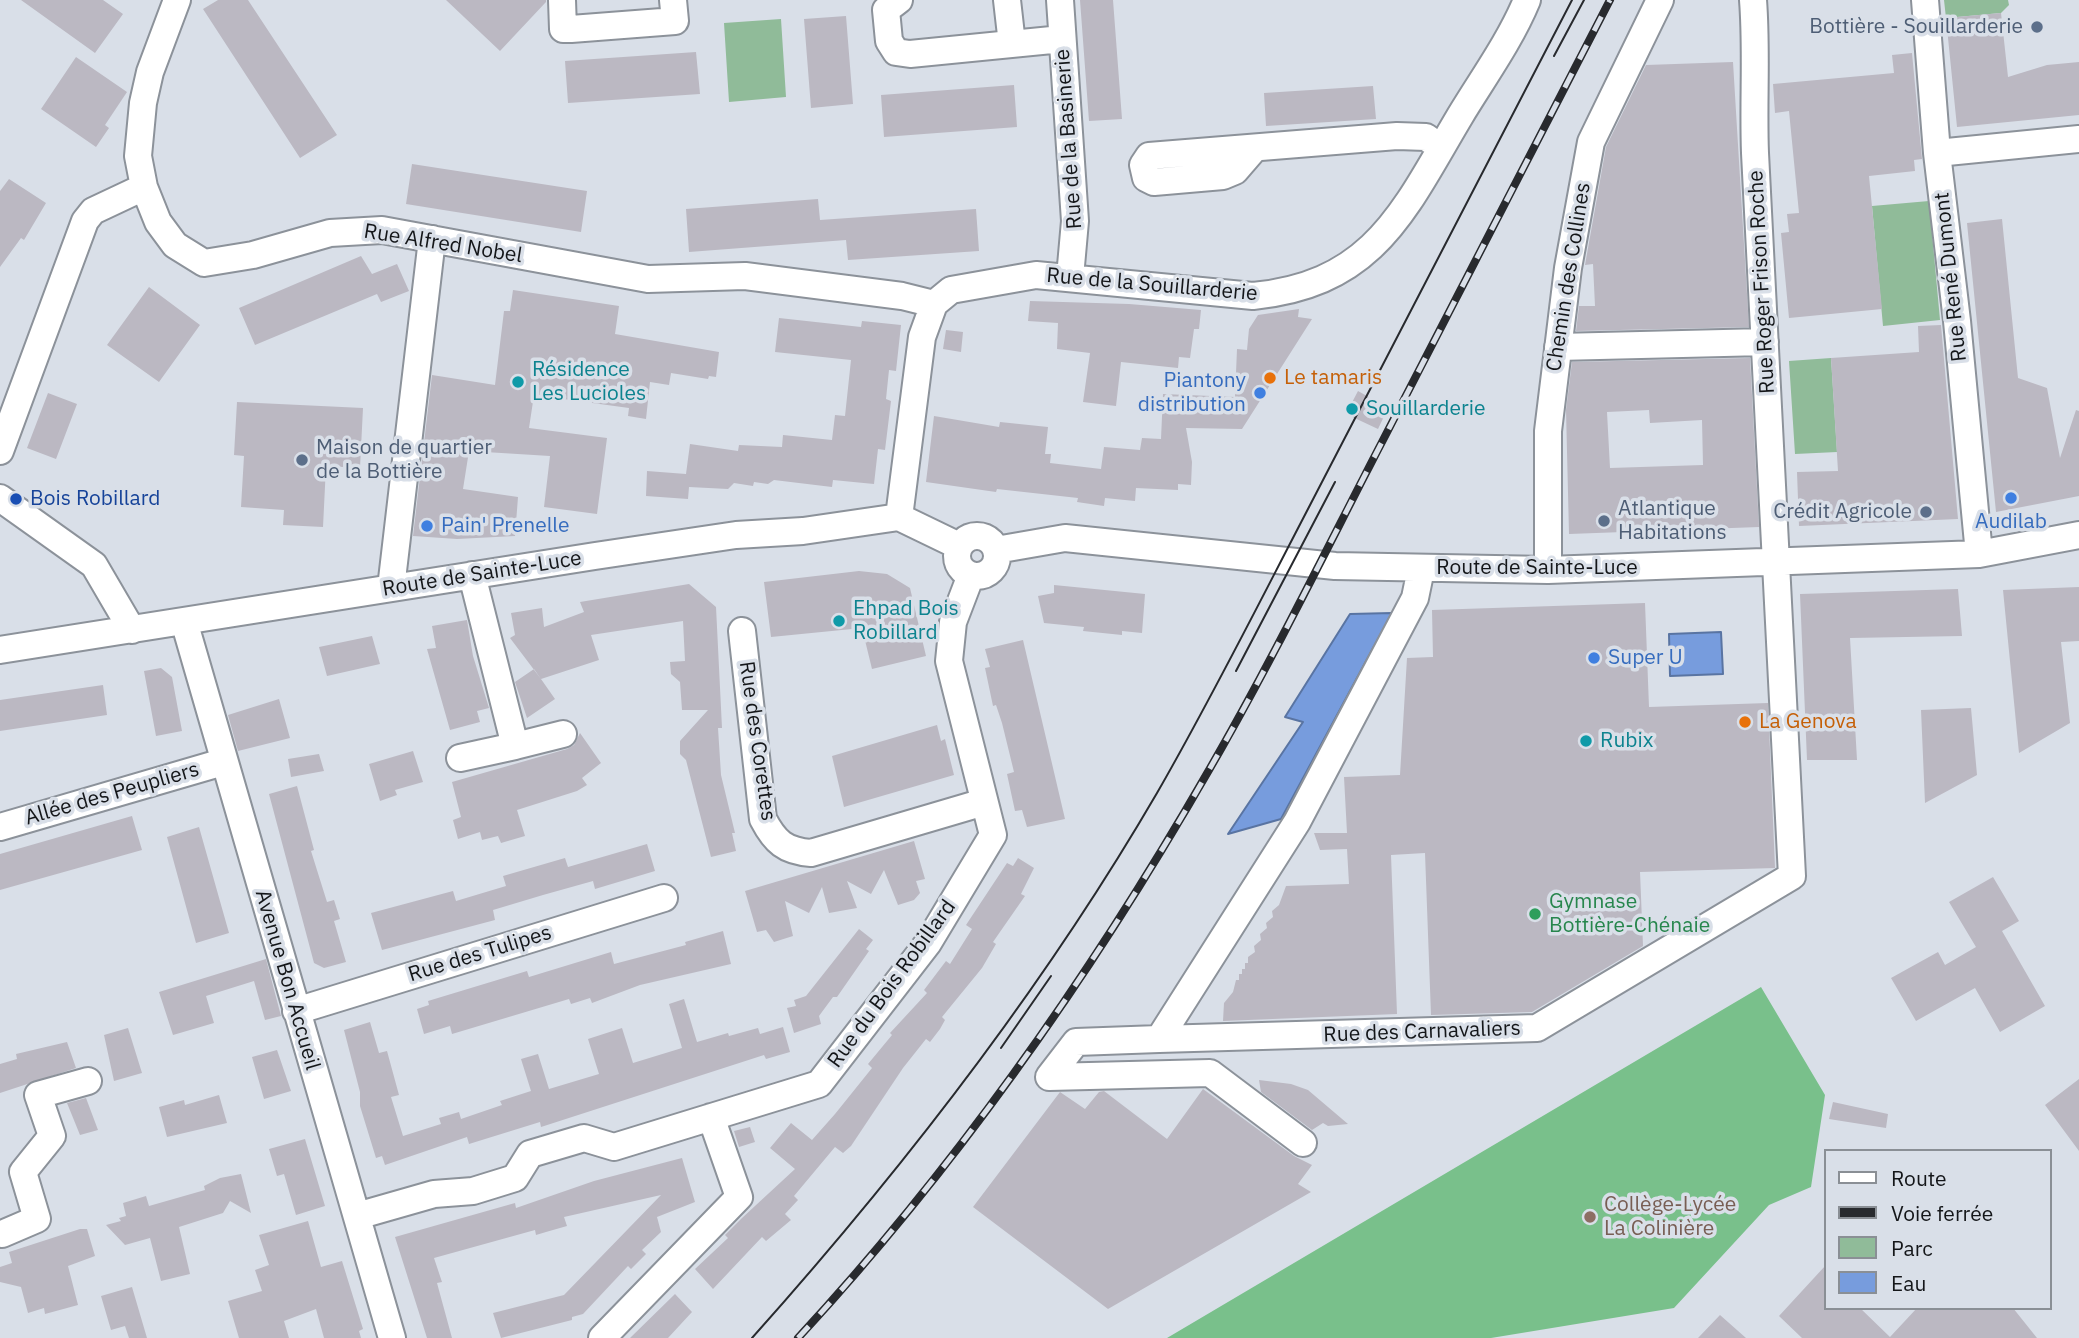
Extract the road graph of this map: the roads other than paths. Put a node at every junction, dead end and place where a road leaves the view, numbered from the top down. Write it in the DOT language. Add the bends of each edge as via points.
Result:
graph roads {
  1 [pos="177,0"];
  2 [pos="562,0"];
  3 [pos="673,0"];
  4 [pos="899,0"];
  5 [pos="1007,0"];
  6 [pos="1059,0"];
  7 [pos="1527,0"];
  8 [pos="1660,0"];
  9 [pos="1753,0"];
  10 [pos="1925,0"];
  11 [pos="1062,39"];
  12 [pos="1012,44"];
  13 [pos="2079,139"];
  14 [pos="1441,148"];
  15 [pos="1254,149"];
  16 [pos="1937,153"];
  17 [pos="144,187"];
  18 [pos="432,239"];
  19 [pos="1070,277"];
  20 [pos="934,304"];
  21 [pos="1765,342"];
  22 [pos="1558,347"];
  23 [pos="0,451"];
  24 [pos="0,498"];
  25 [pos="899,517"];
  26 [pos="2079,535"];
  27 [pos="958,546"];
  28 [pos="996,550"];
  29 [pos="1979,554"];
  30 [pos="1777,564"];
  31 [pos="1421,569"];
  32 [pos="1548,570"];
  33 [pos="472,575"];
  34 [pos="971,575"];
  35 [pos="391,588"];
  36 [pos="184,621"];
  37 [pos="132,630"];
  38 [pos="742,631"];
  39 [pos="0,650"];
  40 [pos="563,734"];
  41 [pos="515,746"];
  42 [pos="460,758"];
  43 [pos="223,762"];
  44 [pos="984,802"];
  45 [pos="0,827"];
  46 [pos="664,898"];
  47 [pos="296,1011"];
  48 [pos="1159,1040"];
  49 [pos="88,1081"];
  50 [pos="711,1117"];
  51 [pos="1303,1143"];
  52 [pos="357,1216"];
  53 [pos="2,1234"];
  54 [pos="393,1338"];
  55 [pos="602,1338"];
  1 -- 17 [label="street, Rue Alfred Nobel" via="143,103 138,156"];
  2 -- 3 [label="street" via="563,29 675,20"];
  4 -- 12 [label="street" via="886,10 889,41 896,52"];
  5 -- 12 [label="street"];
  6 -- 11 [label="street, Rue de la Basinerie"];
  7 -- 14 [label="street, Rue de la Souillarderie"];
  8 -- 22 [label="street, Chemin des Collines" via="1591,142"];
  9 -- 21 [label="street, Rue Roger Frison Roche"];
  10 -- 16 [label="street, Rue René Dumont"];
  11 -- 12 [label="street"];
  11 -- 19 [label="street, Rue de la Basinerie" via="1075,221"];
  13 -- 16 [label="street"];
  14 -- 15 [label="street" via="1426,137 1397,136"];
  14 -- 19 [label="street, Rue de la Souillarderie" via="1393,226 1361,257 1321,281 1285,293 1253,296"];
  16 -- 29 [label="street, Rue René Dumont"];
  17 -- 18 [label="street, Rue Alfred Nobel" via="167,236 204,263 354,230"];
  17 -- 23 [label="street" via="93,211 85,221"];
  18 -- 20 [label="street, Rue Alfred Nobel" via="648,279 744,276"];
  18 -- 35 [label="street"];
  19 -- 20 [label="street, Rue de la Souillarderie" via="1036,275 974,284 951,290"];
  20 -- 25 [label="street" via="922,337"];
  21 -- 22 [label="street"];
  21 -- 30 [label="street, Rue Roger Frison Roche"];
  22 -- 32 [label="street, Chemin des Collines" via="1548,431"];
  24 -- 37 [label="street" via="94,565"];
  25 -- 27 [label="street"];
  25 -- 33 [label="street, Route de Sainte-Luce" via="723,537"];
  26 -- 29 [label="street, Route de Sainte-Luce"];
  27 -- 28 [label="street" via="975,536 988,539"];
  27 -- 34 [label="street" via="958,564"];
  28 -- 31 [label="street, Route de Sainte-Luce" via="1065,538 1272,561"];
  28 -- 34 [label="street" via="993,568 983,575"];
  29 -- 30 [label="street, Route de Sainte-Luce"];
  30 -- 32 [label="street, Route de Sainte-Luce"];
  30 -- 48 [label="street, Rue des Carnavaliers" via="1792,876 1537,1028"];
  31 -- 32 [label="street, Route de Sainte-Luce"];
  31 -- 48 [label="street" via="1415,598 1297,822"];
  33 -- 35 [label="street, Route de Sainte-Luce"];
  33 -- 41 [label="street"];
  34 -- 44 [label="street, Rue du Bois Robillard" via="953,622 949,661"];
  35 -- 36 [label="street, Route de Sainte-Luce"];
  36 -- 37 [label="street, Route de Sainte-Luce"];
  36 -- 43 [label="street, Avenue Bon Accueil"];
  37 -- 39 [label="street, Route de Sainte-Luce"];
  38 -- 44 [label="street, Rue des Corettes" via="763,819 773,838 790,851 811,853"];
  40 -- 41 [label="street"];
  41 -- 42 [label="street"];
  43 -- 45 [label="street, Allée des Peupliers"];
  43 -- 47 [label="street, Avenue Bon Accueil"];
  44 -- 50 [label="street, Rue du Bois Robillard" via="993,835 928,943 819,1084"];
  46 -- 47 [label="street, Rue des Tulipes"];
  47 -- 52 [label="street, Avenue Bon Accueil"];
  48 -- 51 [label="street, Rue des Carnavaliers" via="1076,1042 1049,1077 1210,1073"];
  49 -- 53 [label="street" via="38,1095 52,1136 23,1172 37,1219"];
  50 -- 52 [label="street, Rue du Bois Robillard" via="614,1147 584,1138 530,1154 515,1178"];
  50 -- 55 [label="street" via="738,1197"];
  52 -- 54 [label="street, Avenue Bon Accueil"];
}
